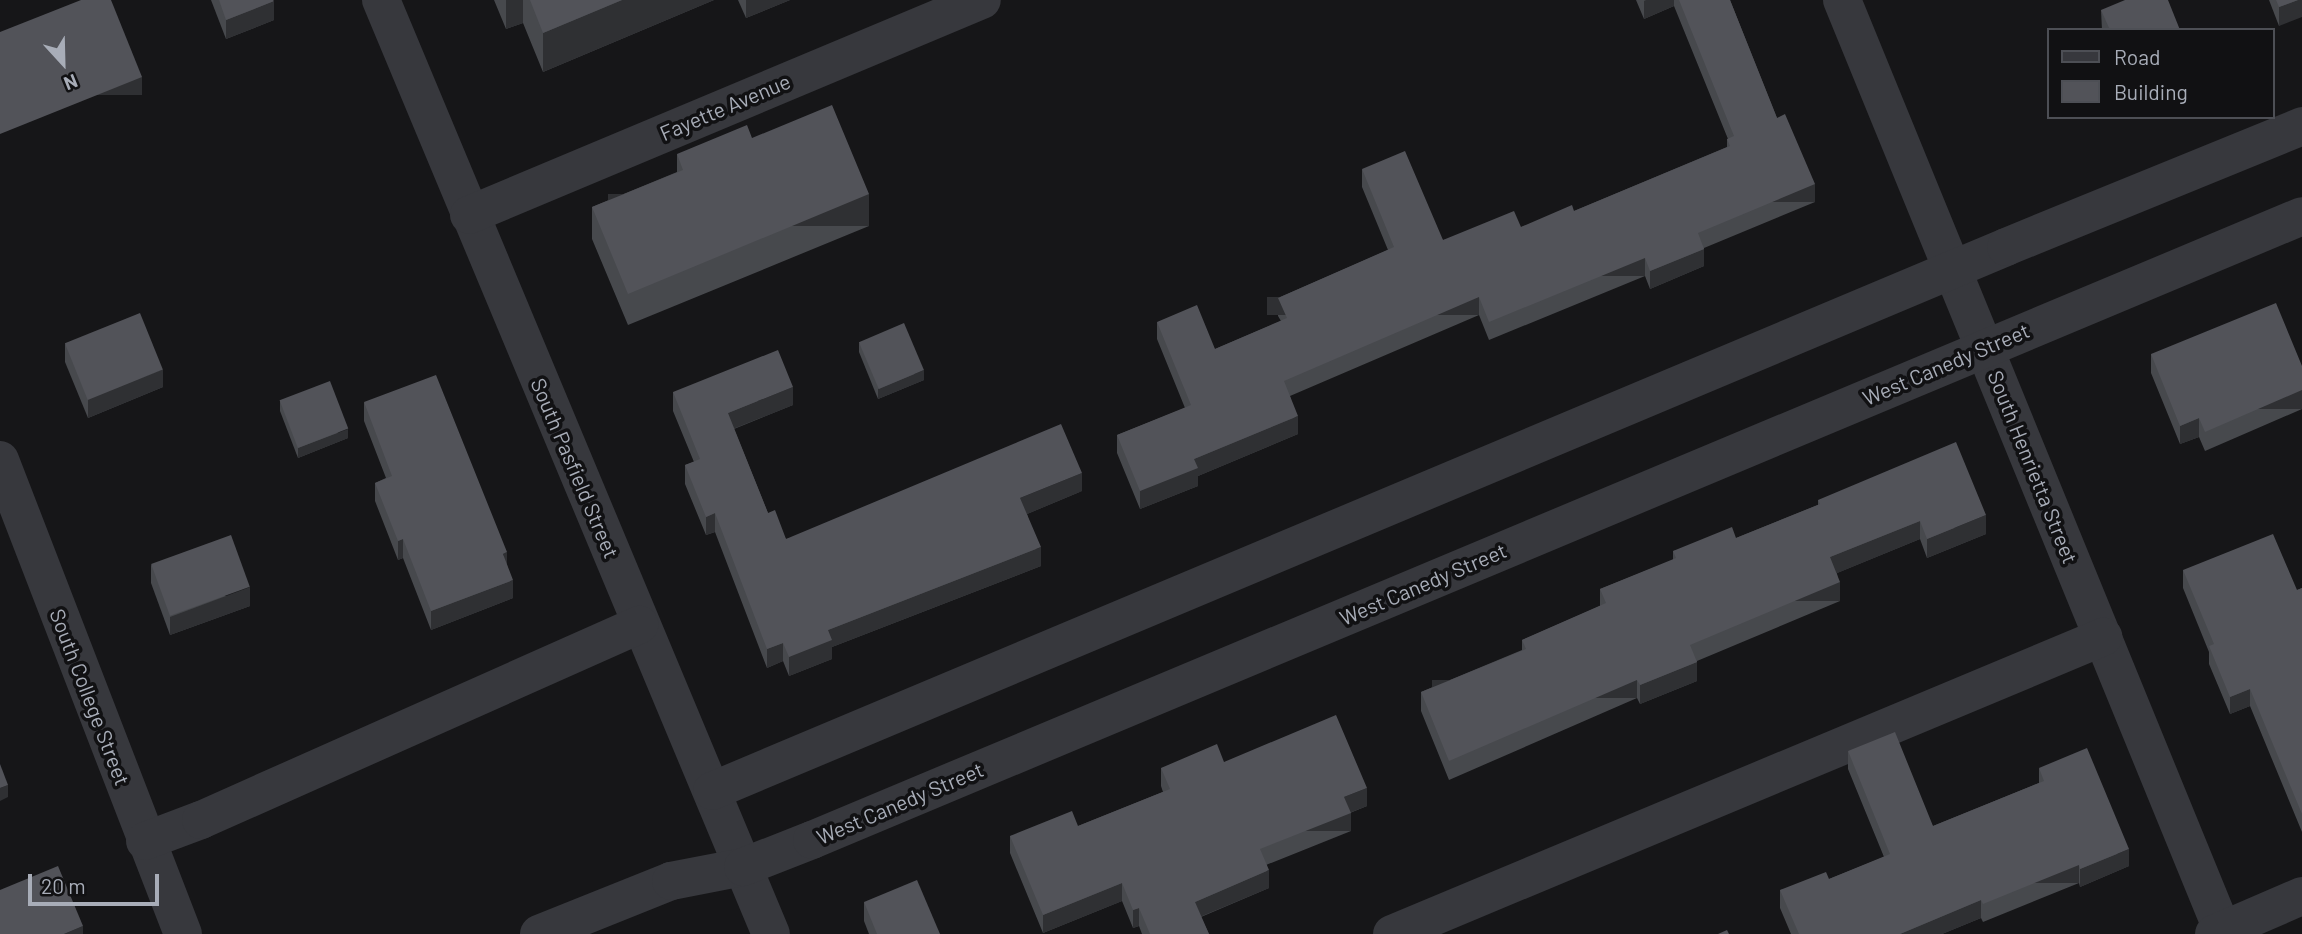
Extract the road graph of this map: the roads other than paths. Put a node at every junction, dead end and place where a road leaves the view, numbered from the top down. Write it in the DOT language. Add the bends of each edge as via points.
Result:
graph roads {
  1 [pos="381,0"];
  2 [pos="982,0"];
  3 [pos="1842,0"];
  4 [pos="2302,126"];
  5 [pos="469,215"];
  6 [pos="2302,216"];
  7 [pos="1953,269"];
  8 [pos="1985,348"];
  9 [pos="0,460"];
  10 [pos="640,625"];
  11 [pos="2103,637"];
  12 [pos="712,791"];
  13 [pos="145,841"];
  14 [pos="743,867"];
  15 [pos="2302,896"];
  16 [pos="2220,933"];
  17 [pos="183,934"];
  18 [pos="539,934"];
  19 [pos="771,934"];
  20 [pos="1392,934"];
  1 -- 5 [label="street, South Pasfield Street"];
  2 -- 5 [label="street, Fayette Avenue"];
  3 -- 7 [label="street, South Henrietta Street"];
  4 -- 7 [label="street"];
  5 -- 10 [label="street, South Pasfield Street"];
  6 -- 8 [label="street, West Canedy Street"];
  7 -- 8 [label="street, South Henrietta Street"];
  7 -- 12 [label="street"];
  8 -- 11 [label="street, South Henrietta Street"];
  8 -- 14 [label="street, West Canedy Street"];
  9 -- 13 [label="street, South College Street"];
  10 -- 12 [label="street, South Pasfield Street"];
  10 -- 13 [label="street"];
  11 -- 16 [label="street, South Henrietta Street"];
  11 -- 20 [label="street"];
  12 -- 14 [label="street, South Pasfield Street"];
  13 -- 17 [label="street, South College Street"];
  14 -- 18 [label="street, West Canedy Street" via="671,881"];
  14 -- 19 [label="street, South Pasfield Street"];
  15 -- 16 [label="street"];
}
